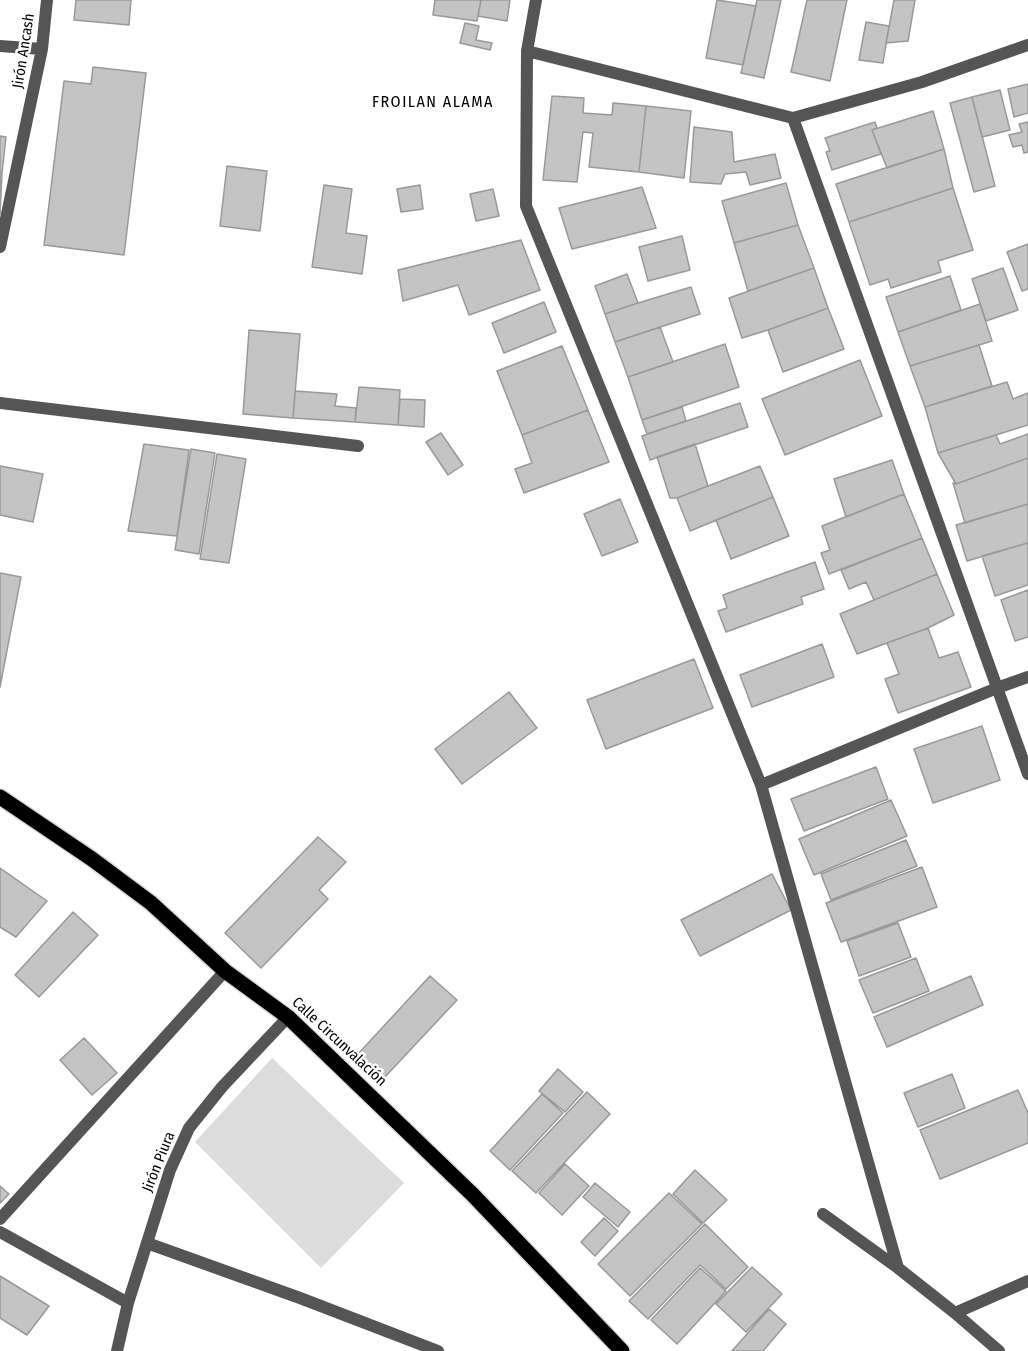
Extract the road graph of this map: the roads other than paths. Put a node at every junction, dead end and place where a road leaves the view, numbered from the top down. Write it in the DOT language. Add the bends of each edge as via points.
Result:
graph roads {
  1 [pos="47,0"];
  2 [pos="536,0"];
  3 [pos="1028,45"];
  4 [pos="0,46"];
  5 [pos="42,49"];
  6 [pos="526,51"];
  7 [pos="793,117"];
  8 [pos="0,248"];
  9 [pos="0,403"];
  10 [pos="358,446"];
  11 [pos="1028,677"];
  12 [pos="997,688"];
  13 [pos="1028,774"];
  14 [pos="761,785"];
  15 [pos="0,797"];
  16 [pos="225,971"];
  17 [pos="288,1017"];
  18 [pos="823,1214"];
  19 [pos="0,1219"];
  20 [pos="0,1232"];
  21 [pos="147,1244"];
  22 [pos="898,1268"];
  23 [pos="1028,1281"];
  24 [pos="128,1303"];
  25 [pos="955,1313"];
  26 [pos="117,1351"];
  27 [pos="438,1351"];
  28 [pos="622,1351"];
  29 [pos="999,1351"];
  1 -- 5 [label="street, Jirón Ancash"];
  2 -- 6 [label="street"];
  3 -- 7 [label="street" via="922,82"];
  4 -- 5 [label="street"];
  5 -- 8 [label="street, Jirón Ancash"];
  6 -- 7 [label="street"];
  6 -- 14 [label="street" via="526,206"];
  7 -- 12 [label="street"];
  9 -- 10 [label="street"];
  11 -- 12 [label="street"];
  12 -- 13 [label="street"];
  12 -- 14 [label="street"];
  14 -- 22 [label="street"];
  15 -- 16 [label="main road, Calle Circunvalación" via="151,903"];
  16 -- 17 [label="main road, Calle Circunvalación"];
  16 -- 19 [label="street"];
  17 -- 21 [label="street, Jirón Piura" via="189,1128 170,1170"];
  17 -- 28 [label="main road, Calle Circunvalación" via="473,1194"];
  18 -- 22 [label="street"];
  20 -- 24 [label="street"];
  21 -- 24 [label="street, Jirón Piura"];
  21 -- 27 [label="street"];
  22 -- 25 [label="street"];
  23 -- 25 [label="street"];
  24 -- 26 [label="street, Jirón Piura"];
  25 -- 29 [label="street"];
}
